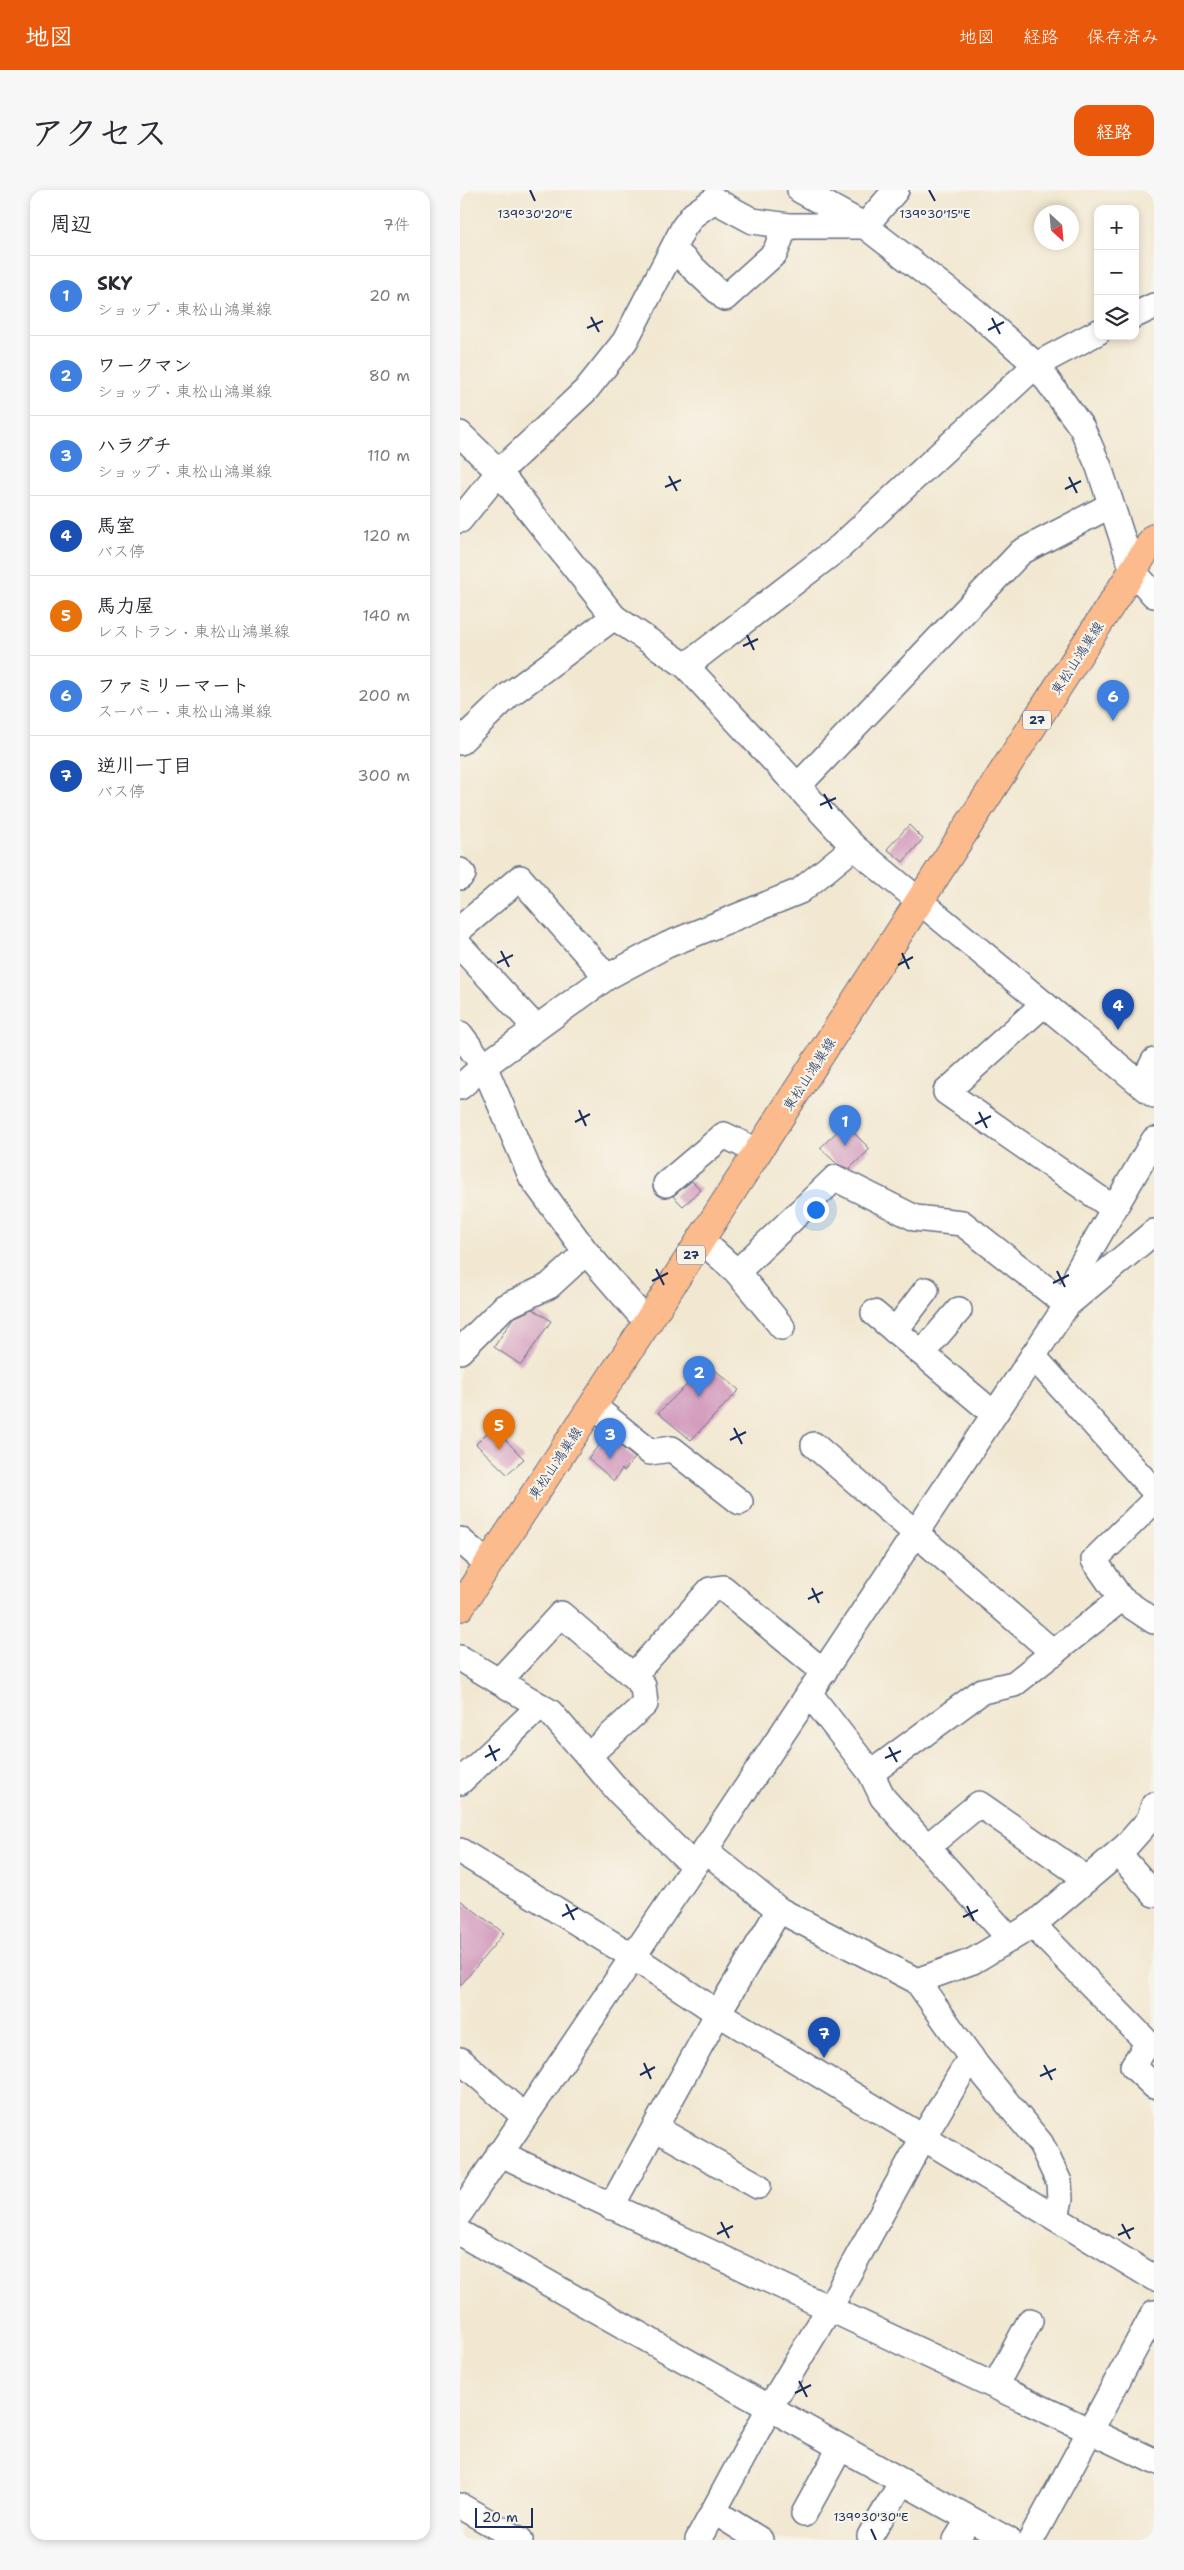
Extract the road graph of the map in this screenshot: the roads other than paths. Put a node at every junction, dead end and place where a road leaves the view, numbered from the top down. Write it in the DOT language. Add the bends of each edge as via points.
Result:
graph roads {
  1 [pos="800,190"];
  2 [pos="896,190"];
  3 [pos="785,226"];
  4 [pos="865,226"];
  5 [pos="674,250"];
  6 [pos="1154,306"];
  7 [pos="1139,313"];
  8 [pos="1094,334"];
  9 [pos="1036,365"];
  10 [pos="460,434"];
  11 [pos="500,472"];
  12 [pos="1111,505"];
  13 [pos="460,520"];
  14 [pos="1154,538"];
  15 [pos="1133,571"];
  16 [pos="1154,595"];
  17 [pos="614,617"];
  18 [pos="686,666"];
  19 [pos="460,742"];
  20 [pos="798,786"];
  21 [pos="854,847"];
  22 [pos="460,871"];
  23 [pos="460,877"];
  24 [pos="920,902"];
  25 [pos="460,929"];
  26 [pos="460,946"];
  27 [pos="607,976"];
  28 [pos="1044,1004"];
  29 [pos="536,1028"];
  30 [pos="460,1034"];
  31 [pos="1154,1061"];
  32 [pos="484,1066"];
  33 [pos="460,1088"];
  34 [pos="1148,1090"];
  35 [pos="1154,1140"];
  36 [pos="758,1152"];
  37 [pos="666,1184"];
  38 [pos="1113,1208"];
  39 [pos="1154,1232"];
  40 [pos="701,1240"];
  41 [pos="586,1252"];
  42 [pos="737,1272"];
  43 [pos="926,1290"];
  44 [pos="1067,1305"];
  45 [pos="959,1310"];
  46 [pos="874,1313"];
  47 [pos="649,1320"];
  48 [pos="782,1327"];
  49 [pos="895,1331"];
  50 [pos="460,1351"];
  51 [pos="922,1353"];
  52 [pos="1033,1356"];
  53 [pos="593,1406"];
  54 [pos="994,1414"];
  55 [pos="814,1445"];
  56 [pos="1154,1491"];
  57 [pos="1154,1501"];
  58 [pos="740,1502"];
  59 [pos="915,1534"];
  60 [pos="460,1540"];
  61 [pos="488,1564"];
  62 [pos="1121,1598"];
  63 [pos="460,1607"];
  64 [pos="1154,1622"];
  65 [pos="1054,1653"];
  66 [pos="460,1658"];
  67 [pos="824,1672"];
  68 [pos="633,1676"];
  69 [pos="500,1680"];
  70 [pos="809,1693"];
  71 [pos="540,1706"];
  72 [pos="588,1756"];
  73 [pos="871,1773"];
  74 [pos="460,1782"];
  75 [pos="1154,1805"];
  76 [pos="928,1847"];
  77 [pos="460,1851"];
  78 [pos="1118,1853"];
  79 [pos="699,1858"];
  80 [pos="1087,1879"];
  81 [pos="1154,1894"];
  82 [pos="779,1910"];
  83 [pos="1033,1925"];
  84 [pos="1010,1939"];
  85 [pos="632,1956"];
  86 [pos="917,1981"];
  87 [pos="718,2013"];
  88 [pos="970,2057"];
  89 [pos="460,2060"];
  90 [pos="1154,2086"];
  91 [pos="525,2117"];
  92 [pos="655,2128"];
  93 [pos="924,2136"];
  94 [pos="499,2153"];
  95 [pos="758,2186"];
  96 [pos="612,2207"];
  97 [pos="460,2213"];
  98 [pos="1056,2218"];
  99 [pos="460,2233"];
  100 [pos="1154,2278"];
  101 [pos="829,2309"];
  102 [pos="1154,2313"];
  103 [pos="1030,2321"];
  104 [pos="995,2386"];
  105 [pos="770,2407"];
  106 [pos="1091,2431"];
  107 [pos="840,2448"];
  108 [pos="1154,2460"];
  109 [pos="902,2482"];
  110 [pos="460,2506"];
  111 [pos="714,2512"];
  112 [pos="804,2514"];
  113 [pos="969,2519"];
  114 [pos="870,2536"];
  115 [pos="995,2537"];
  116 [pos="520,2540"];
  117 [pos="698,2540"];
  118 [pos="760,2540"];
  119 [pos="956,2540"];
  120 [pos="1032,2540"];
  1 -- 4 [label="street"];
  2 -- 4 [label="street"];
  3 -- 4 [label="street"];
  3 -- 5 [label="street" via="753,222 714,200 693,215"];
  3 -- 5 [label="street" via="775,253 725,298"];
  4 -- 9 [label="street" via="976,312"];
  5 -- 11 [label="street" via="625,341 586,390"];
  6 -- 7 [label="street"];
  8 -- 9 [label="street"];
  9 -- 12 [label="street" via="1082,428"];
  9 -- 18 [label="street" via="841,546"];
  10 -- 11 [label="street"];
  11 -- 13 [label="street"];
  11 -- 17 [label="street"];
  12 -- 15 [label="street"];
  12 -- 20 [label="street" via="1021,552"];
  14 -- 15 [label="main road, 東松山鴻巣線 / 27"];
  15 -- 16 [label="street"];
  15 -- 24 [label="main road, 東松山鴻巣線 / 27"];
  17 -- 18 [label="street"];
  17 -- 19 [label="street" via="508,694"];
  18 -- 20 [label="street"];
  20 -- 21 [label="street"];
  21 -- 24 [label="street"];
  21 -- 27 [label="street" via="800,891 667,945"];
  22 -- 23 [label="street" via="463,874"];
  24 -- 28 [label="street"];
  24 -- 36 [label="main road, 東松山鴻巣線 / 27"];
  25 -- 27 [label="street" via="520,878"];
  26 -- 29 [label="street"];
  27 -- 29 [label="street"];
  28 -- 34 [label="street"];
  28 -- 38 [label="street" via="946,1092"];
  29 -- 32 [label="street"];
  30 -- 32 [label="street"];
  31 -- 34 [label="street"];
  32 -- 33 [label="street"];
  32 -- 41 [label="street" via="532,1178"];
  35 -- 38 [label="street"];
  36 -- 37 [label="street" via="724,1136"];
  36 -- 40 [label="main road, 東松山鴻巣線 / 27"];
  38 -- 44 [label="street" via="1079,1269"];
  39 -- 44 [label="street"];
  40 -- 42 [label="street"];
  40 -- 47 [label="main road, 東松山鴻巣線 / 27"];
  41 -- 47 [label="street" via="638,1312"];
  41 -- 50 [label="street" via="548,1286 504,1307"];
  42 -- 44 [label="street" via="835,1178 914,1218 962,1223"];
  42 -- 48 [label="street"];
  43 -- 49 [label="street"];
  44 -- 52 [label="street"];
  45 -- 51 [label="street"];
  46 -- 49 [label="street"];
  47 -- 53 [label="main road, 東松山鴻巣線 / 27"];
  49 -- 51 [label="street"];
  51 -- 54 [label="street"];
  52 -- 54 [label="street"];
  52 -- 56 [label="street"];
  53 -- 58 [label="street" via="650,1452 672,1449"];
  53 -- 61 [label="main road, 東松山鴻巣線 / 27"];
  54 -- 59 [label="street"];
  55 -- 59 [label="street"];
  57 -- 62 [label="street" via="1094,1560"];
  59 -- 65 [label="street"];
  59 -- 67 [label="street"];
  60 -- 61 [label="street"];
  61 -- 63 [label="main road, 東松山鴻巣線 / 27"];
  62 -- 64 [label="street"];
  62 -- 65 [label="street"];
  65 -- 73 [label="street" via="1014,1684 982,1691"];
  66 -- 69 [label="street"];
  67 -- 68 [label="street" via="723,1588 710,1590"];
  67 -- 70 [label="street"];
  68 -- 69 [label="street" via="560,1614"];
  68 -- 72 [label="street" via="643,1686 645,1704"];
  69 -- 71 [label="street"];
  70 -- 73 [label="street"];
  70 -- 79 [label="street"];
  71 -- 72 [label="street" via="550,1712"];
  71 -- 74 [label="street"];
  72 -- 79 [label="street" via="620,1793"];
  73 -- 76 [label="street" via="883,1798"];
  75 -- 78 [label="street" via="1149,1820"];
  76 -- 80 [label="street" via="979,1804"];
  76 -- 84 [label="street"];
  77 -- 85 [label="street"];
  78 -- 80 [label="street"];
  78 -- 81 [label="street"];
  79 -- 82 [label="street"];
  79 -- 85 [label="street"];
  80 -- 83 [label="street"];
  82 -- 86 [label="street"];
  82 -- 87 [label="street"];
  83 -- 84 [label="street"];
  83 -- 90 [label="street" via="1148,2043 1133,2066"];
  84 -- 86 [label="street" via="973,1961"];
  85 -- 87 [label="street"];
  85 -- 91 [label="street"];
  86 -- 88 [label="street"];
  87 -- 92 [label="street"];
  87 -- 93 [label="street"];
  88 -- 93 [label="street"];
  88 -- 98 [label="street" via="1041,2144 1058,2182 1060,2199"];
  89 -- 91 [label="street"];
  91 -- 94 [label="street"];
  92 -- 95 [label="street"];
  92 -- 96 [label="street"];
  93 -- 98 [label="street"];
  93 -- 101 [label="street"];
  94 -- 96 [label="street"];
  94 -- 97 [label="street"];
  96 -- 101 [label="street"];
  98 -- 100 [label="street"];
  99 -- 105 [label="street"];
  101 -- 104 [label="street"];
  101 -- 105 [label="street"];
  102 -- 106 [label="street"];
  103 -- 104 [label="street"];
  104 -- 106 [label="street"];
  105 -- 107 [label="street"];
  105 -- 111 [label="street"];
  106 -- 108 [label="street"];
  106 -- 120 [label="street"];
  107 -- 109 [label="street"];
  107 -- 112 [label="street"];
  109 -- 113 [label="street"];
  109 -- 114 [label="street"];
  110 -- 116 [label="street"];
  111 -- 117 [label="street"];
  111 -- 118 [label="street"];
  113 -- 115 [label="street"];
  113 -- 119 [label="street"];
}
